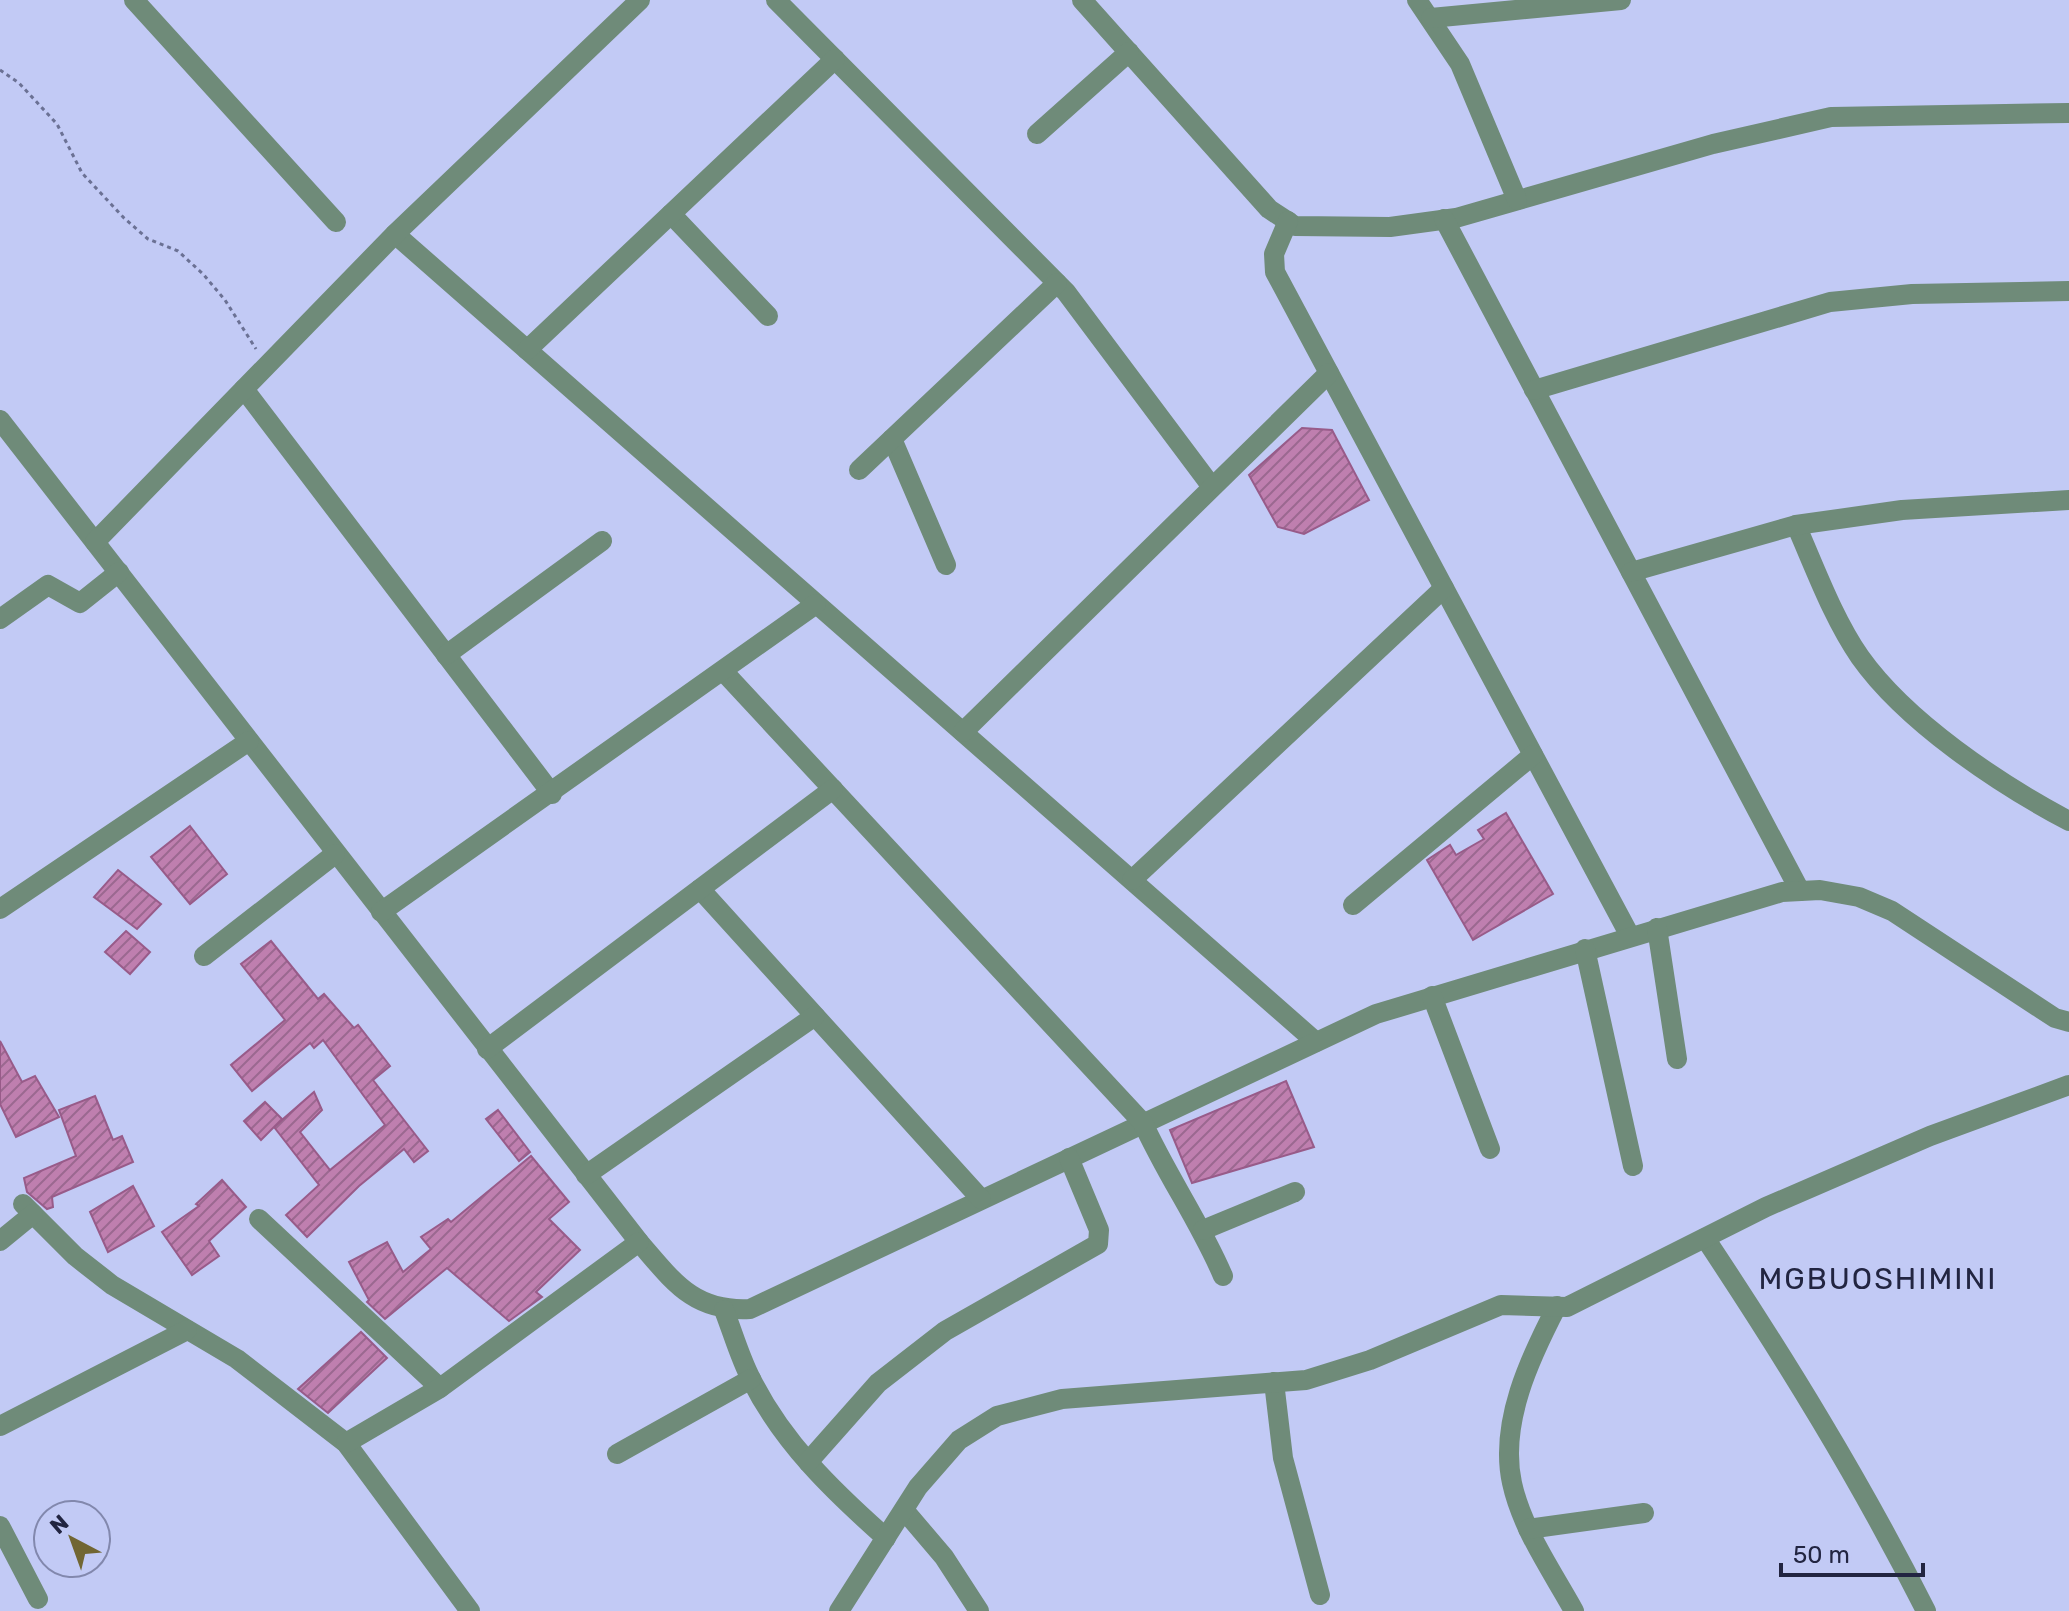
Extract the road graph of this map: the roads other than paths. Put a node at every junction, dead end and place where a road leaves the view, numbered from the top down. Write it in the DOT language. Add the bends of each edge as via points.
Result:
graph roads {
  1 [pos="134,0"];
  2 [pos="640,0"];
  3 [pos="776,0"];
  4 [pos="1082,0"];
  5 [pos="1417,0"];
  6 [pos="1621,0"];
  7 [pos="1431,18"];
  8 [pos="1129,52"];
  9 [pos="835,59"];
  10 [pos="2069,113"];
  11 [pos="1037,134"];
  12 [pos="1517,200"];
  13 [pos="671,214"];
  14 [pos="1444,219"];
  15 [pos="1288,221"];
  16 [pos="336,222"];
  17 [pos="395,234"];
  18 [pos="1057,283"];
  19 [pos="2069,291"];
  20 [pos="768,316"];
  21 [pos="527,350"];
  22 [pos="1329,373"];
  23 [pos="244,389"];
  24 [pos="1534,390"];
  25 [pos="0,420"];
  26 [pos="892,439"];
  27 [pos="8,447"];
  28 [pos="859,470"];
  29 [pos="1212,487"];
  30 [pos="2069,500"];
  31 [pos="1796,525"];
  32 [pos="602,541"];
  33 [pos="95,542"];
  34 [pos="946,565"];
  35 [pos="119,572"];
  36 [pos="1631,572"];
  37 [pos="1444,588"];
  38 [pos="816,604"];
  39 [pos="0,619"];
  40 [pos="446,655"];
  41 [pos="723,671"];
  42 [pos="963,732"];
  43 [pos="249,741"];
  44 [pos="1533,755"];
  45 [pos="833,789"];
  46 [pos="552,794"];
  47 [pos="2069,821"];
  48 [pos="335,854"];
  49 [pos="1132,880"];
  50 [pos="700,889"];
  51 [pos="1800,891"];
  52 [pos="1353,905"];
  53 [pos="0,909"];
  54 [pos="381,912"];
  55 [pos="1657,928"];
  56 [pos="1630,936"];
  57 [pos="1585,949"];
  58 [pos="204,956"];
  59 [pos="1432,996"];
  60 [pos="815,1016"];
  61 [pos="2069,1022"];
  62 [pos="1316,1042"];
  63 [pos="487,1049"];
  64 [pos="1677,1059"];
  65 [pos="2069,1085"];
  66 [pos="1143,1123"];
  67 [pos="1490,1149"];
  68 [pos="1069,1158"];
  69 [pos="1633,1166"];
  70 [pos="586,1175"];
  71 [pos="1295,1192"];
  72 [pos="981,1199"];
  73 [pos="259,1219"];
  74 [pos="1203,1230"];
  75 [pos="1705,1238"];
  76 [pos="0,1241"];
  77 [pos="639,1242"];
  78 [pos="1223,1276"];
  79 [pos="1557,1306"];
  80 [pos="724,1310"];
  81 [pos="187,1330"];
  82 [pos="751,1379"];
  83 [pos="1274,1382"];
  84 [pos="440,1388"];
  85 [pos="0,1426"];
  86 [pos="346,1443"];
  87 [pos="617,1454"];
  88 [pos="808,1462"];
  89 [pos="904,1510"];
  90 [pos="1644,1513"];
  91 [pos="0,1526"];
  92 [pos="1528,1529"];
  93 [pos="886,1538"];
  94 [pos="1320,1595"];
  95 [pos="38,1599"];
  96 [pos="470,1611"];
  97 [pos="839,1611"];
  98 [pos="979,1611"];
  99 [pos="1574,1611"];
  100 [pos="1926,1611"];
  1 -- 16 [label="street"];
  2 -- 17 [label="street"];
  3 -- 9 [label="street"];
  4 -- 8 [label="street"];
  5 -- 7 [label="street"];
  6 -- 7 [label="street"];
  7 -- 12 [label="street" via="1482,109"];
  8 -- 11 [label="street"];
  8 -- 15 [label="street" via="1269,209"];
  9 -- 13 [label="street"];
  9 -- 18 [label="street"];
  10 -- 12 [label="street" via="1831,117 1713,144"];
  12 -- 14 [label="street"];
  13 -- 20 [label="street"];
  13 -- 21 [label="street"];
  14 -- 15 [label="street" via="1335,229"];
  14 -- 24 [label="street"];
  15 -- 22 [label="street" via="1274,254 1275,272"];
  17 -- 21 [label="street"];
  17 -- 23 [label="street"];
  18 -- 26 [label="street"];
  18 -- 29 [label="street"];
  19 -- 24 [label="street" via="1912,294 1830,302"];
  21 -- 38 [label="street"];
  22 -- 29 [label="street"];
  22 -- 37 [label="street"];
  23 -- 33 [label="street"];
  23 -- 40 [label="street"];
  24 -- 36 [label="street"];
  25 -- 27 [label="street"];
  26 -- 28 [label="street"];
  26 -- 34 [label="street"];
  27 -- 33 [label="street"];
  29 -- 42 [label="street"];
  30 -- 31 [label="street" via="1902,510"];
  31 -- 36 [label="street"];
  31 -- 47 [label="street" via="1860,657 1921,722 2012,791"];
  32 -- 40 [label="street"];
  33 -- 35 [label="street"];
  35 -- 39 [label="street" via="80,603 48,585"];
  35 -- 43 [label="street"];
  36 -- 51 [label="street"];
  37 -- 44 [label="street"];
  37 -- 49 [label="street"];
  38 -- 41 [label="street"];
  38 -- 42 [label="street"];
  40 -- 46 [label="street"];
  41 -- 45 [label="street"];
  41 -- 46 [label="street"];
  42 -- 49 [label="street"];
  43 -- 48 [label="street"];
  43 -- 53 [label="street"];
  44 -- 52 [label="street"];
  44 -- 56 [label="street"];
  45 -- 50 [label="street"];
  45 -- 66 [label="street"];
  46 -- 54 [label="street"];
  48 -- 54 [label="street"];
  48 -- 58 [label="street"];
  49 -- 62 [label="street"];
  50 -- 60 [label="street"];
  50 -- 63 [label="street"];
  51 -- 55 [label="street"];
  51 -- 61 [label="street" via="1859,897 1892,911 2055,1018"];
  54 -- 63 [label="street"];
  55 -- 56 [label="street"];
  55 -- 64 [label="street"];
  56 -- 57 [label="street"];
  57 -- 59 [label="street"];
  57 -- 69 [label="street"];
  59 -- 62 [label="street"];
  59 -- 67 [label="street"];
  60 -- 70 [label="street"];
  60 -- 72 [label="street"];
  62 -- 66 [label="street"];
  63 -- 70 [label="street"];
  65 -- 75 [label="street" via="1930,1136"];
  66 -- 68 [label="street"];
  66 -- 74 [label="street"];
  68 -- 72 [label="street"];
  68 -- 88 [label="street" via="1099,1230 1098,1244 945,1331 878,1383"];
  70 -- 77 [label="street"];
  71 -- 74 [label="street"];
  72 -- 80 [label="street" via="750,1309"];
  73 -- 84 [label="street"];
  74 -- 78 [label="street"];
  75 -- 79 [label="street" via="1584,1301"];
  75 -- 100 [label="street" via="1851,1468"];
  76 -- 81 [label="street" via="28,1209 112,1285"];
  77 -- 80 [label="street" via="675,1284"];
  77 -- 84 [label="street"];
  79 -- 83 [label="street" via="1501,1305 1370,1360 1306,1380"];
  79 -- 92 [label="street" via="1531,1355 1508,1448 1512,1484"];
  80 -- 82 [label="street"];
  81 -- 85 [label="street"];
  81 -- 86 [label="street" via="237,1359"];
  82 -- 87 [label="street"];
  82 -- 88 [label="street"];
  83 -- 89 [label="street" via="1062,1399 997,1416 959,1440"];
  83 -- 94 [label="street" via="1283,1458"];
  84 -- 86 [label="street"];
  86 -- 96 [label="street"];
  88 -- 93 [label="street"];
  89 -- 93 [label="street"];
  89 -- 98 [label="street" via="944,1557"];
  90 -- 92 [label="street"];
  91 -- 95 [label="street"];
  92 -- 99 [label="street"];
  93 -- 97 [label="street"];
}
